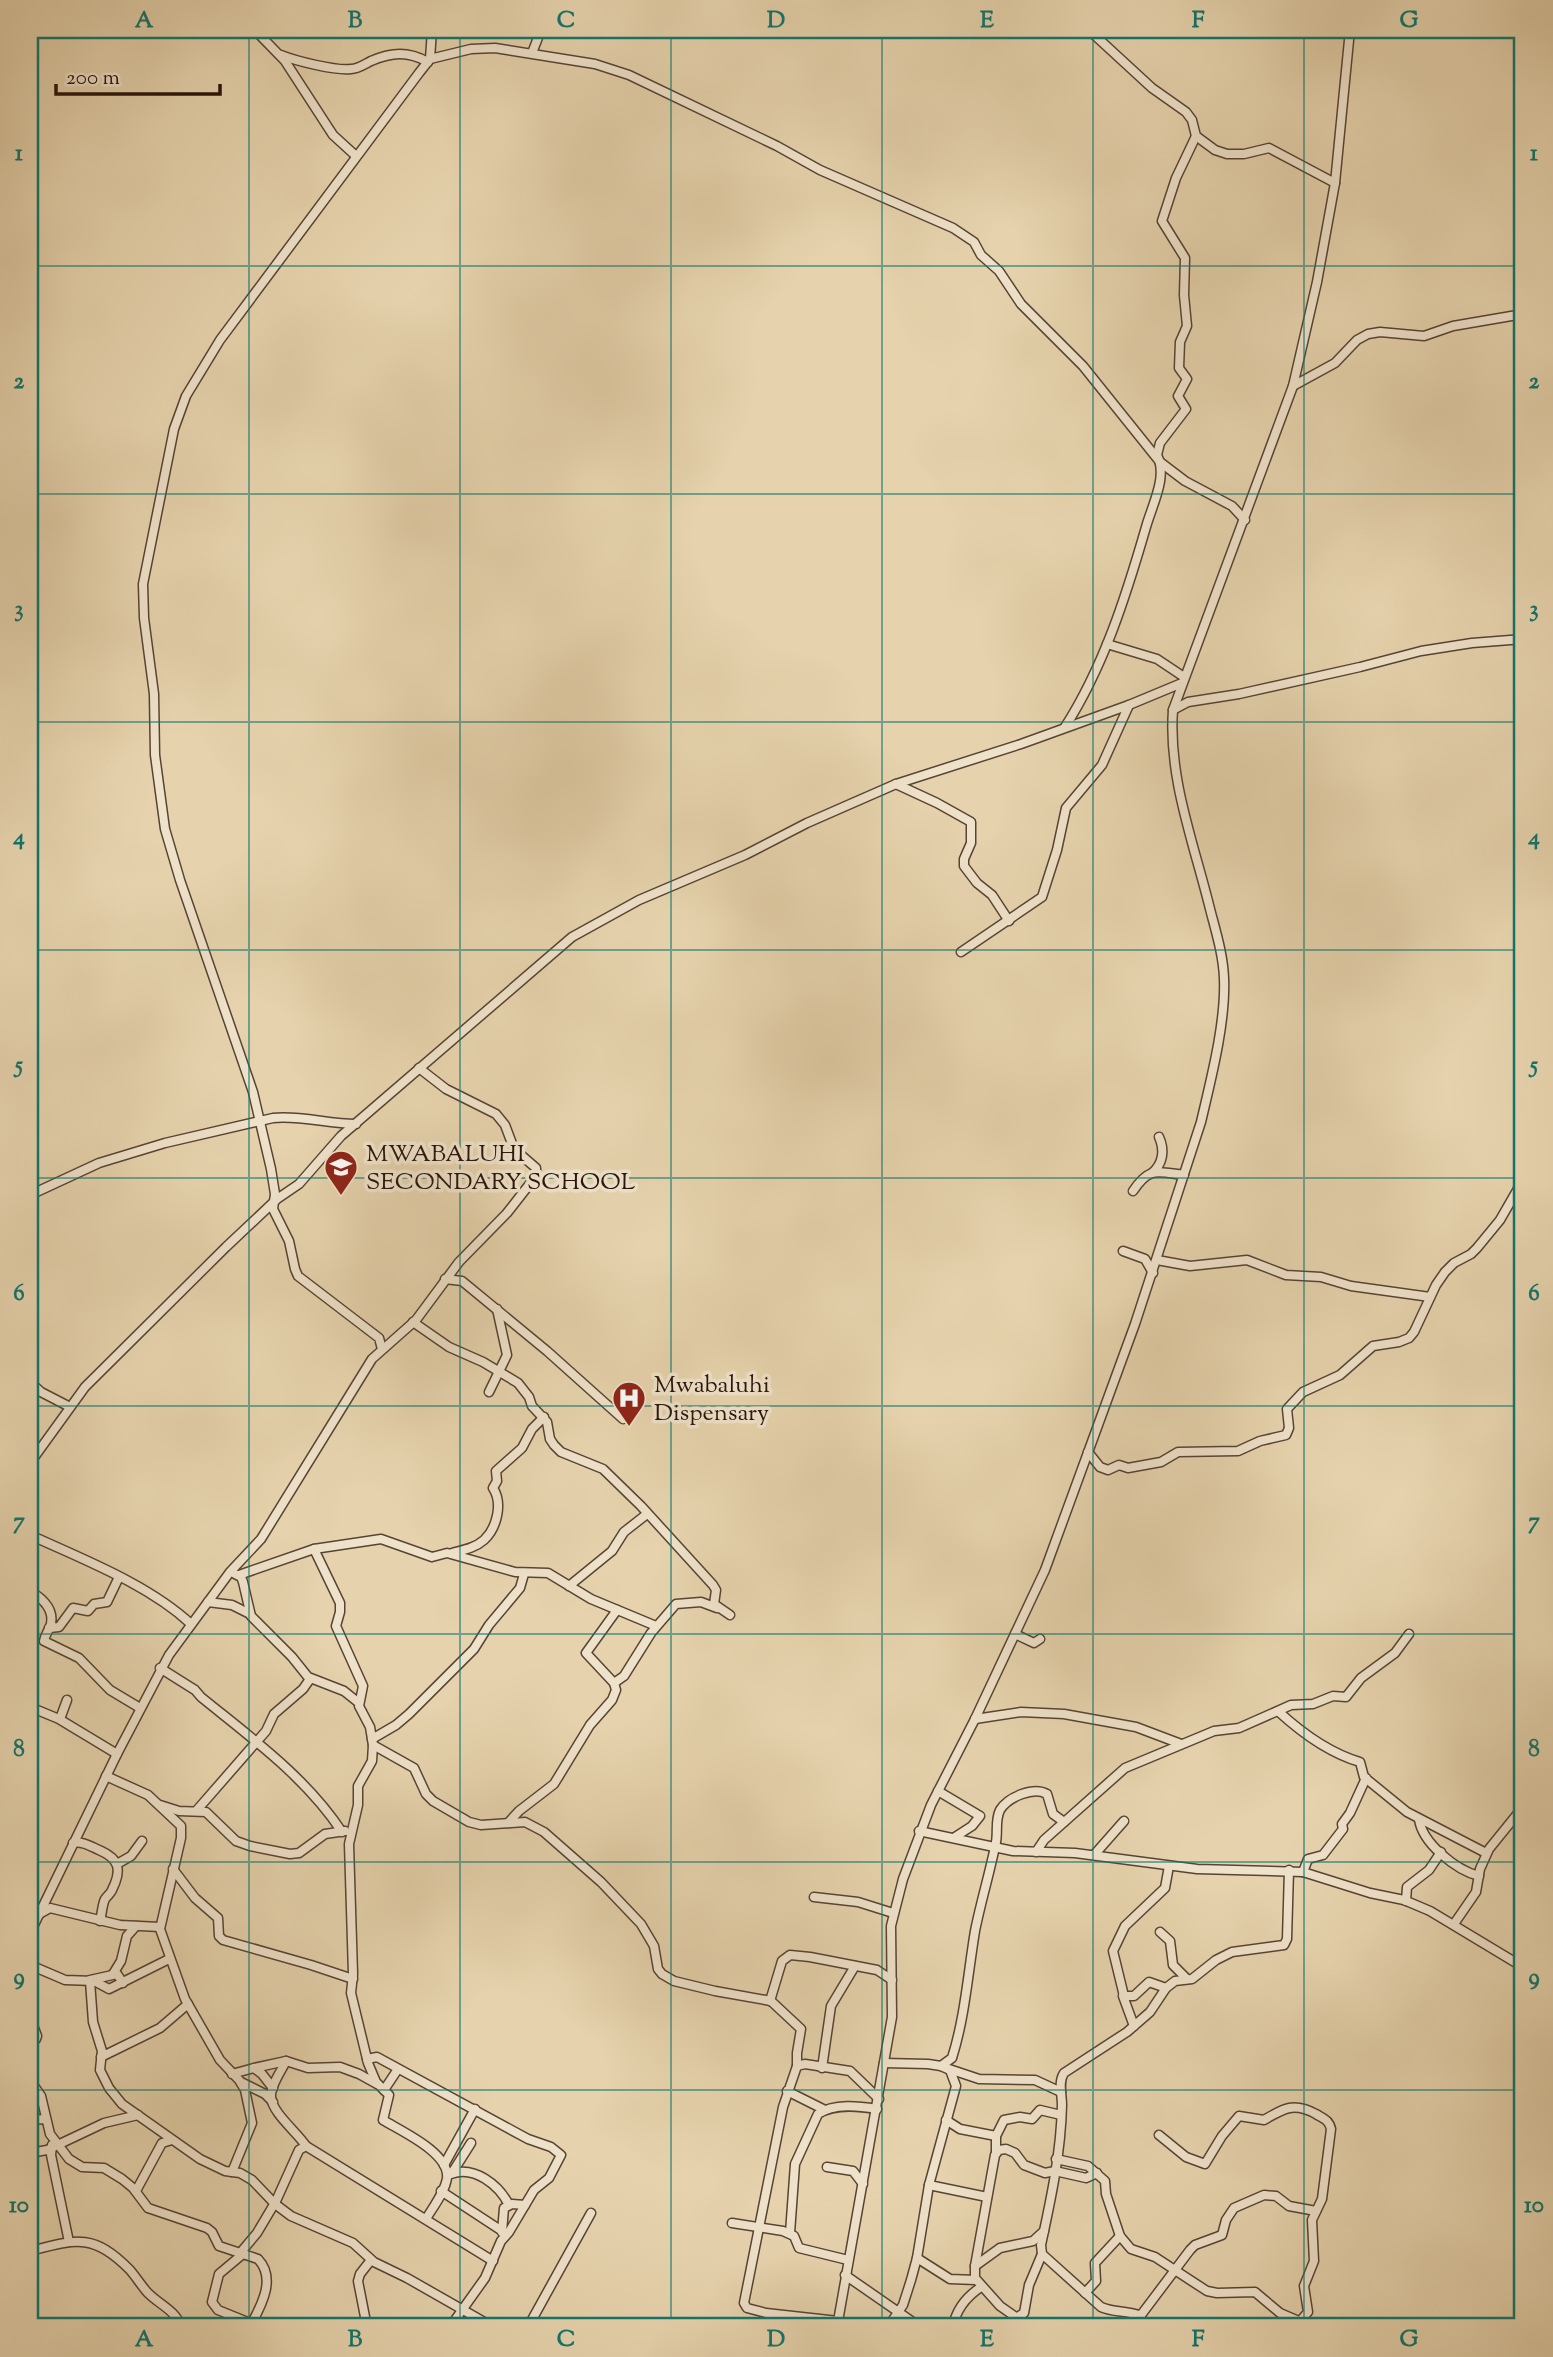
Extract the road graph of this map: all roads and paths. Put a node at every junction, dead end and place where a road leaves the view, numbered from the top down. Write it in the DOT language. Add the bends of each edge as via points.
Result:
graph roads {
  1 [pos="255,30"];
  2 [pos="432,30"];
  3 [pos="541,30"];
  4 [pos="1090,30"];
  5 [pos="1350,30"];
  6 [pos="279,54"];
  7 [pos="532,54"];
  8 [pos="429,61"];
  9 [pos="1196,136"];
  10 [pos="356,156"];
  11 [pos="1335,183"];
  12 [pos="1523,314"];
  13 [pos="1293,386"];
  14 [pos="1160,461"];
  15 [pos="1245,520"];
  16 [pos="1523,639"];
  17 [pos="1107,644"];
  18 [pos="1183,680"];
  19 [pos="1129,705"];
  20 [pos="1173,710"];
  21 [pos="1065,727"];
  22 [pos="896,784"];
  23 [pos="1009,921"];
  24 [pos="961,952"];
  25 [pos="419,1068"];
  26 [pos="261,1121"];
  27 [pos="356,1124"];
  28 [pos="1159,1137"];
  29 [pos="1152,1173"];
  30 [pos="1184,1175"];
  31 [pos="1523,1181"];
  32 [pos="1133,1191"];
  33 [pos="30,1195"];
  34 [pos="274,1202"];
  35 [pos="1123,1251"];
  36 [pos="1157,1260"];
  37 [pos="1153,1273"];
  38 [pos="445,1279"];
  39 [pos="1430,1297"];
  40 [pos="497,1309"];
  41 [pos="413,1322"];
  42 [pos="382,1349"];
  43 [pos="500,1371"];
  44 [pos="30,1382"];
  45 [pos="489,1392"];
  46 [pos="70,1407"];
  47 [pos="544,1417"];
  48 [pos="622,1419"];
  49 [pos="1088,1452"];
  50 [pos="30,1463"];
  51 [pos="647,1514"];
  52 [pos="30,1535"];
  53 [pos="314,1549"];
  54 [pos="450,1554"];
  55 [pos="234,1574"];
  56 [pos="524,1574"];
  57 [pos="119,1577"];
  58 [pos="569,1586"];
  59 [pos="30,1591"];
  60 [pos="208,1602"];
  61 [pos="718,1608"];
  62 [pos="617,1610"];
  63 [pos="250,1614"];
  64 [pos="730,1615"];
  65 [pos="191,1624"];
  66 [pos="656,1626"];
  67 [pos="49,1628"];
  68 [pos="1015,1634"];
  69 [pos="1409,1634"];
  70 [pos="1040,1639"];
  71 [pos="160,1668"];
  72 [pos="310,1679"];
  73 [pos="614,1683"];
  74 [pos="68,1700"];
  75 [pos="359,1703"];
  76 [pos="30,1707"];
  77 [pos="140,1708"];
  78 [pos="1279,1712"];
  79 [pos="60,1719"];
  80 [pos="975,1720"];
  81 [pos="257,1741"];
  82 [pos="372,1742"];
  83 [pos="1181,1744"];
  84 [pos="117,1754"];
  85 [pos="106,1776"];
  86 [pos="1366,1778"];
  87 [pos="938,1791"];
  88 [pos="159,1805"];
  89 [pos="1523,1807"];
  90 [pos="197,1811"];
  91 [pos="1419,1819"];
  92 [pos="1125,1821"];
  93 [pos="1064,1822"];
  94 [pos="508,1823"];
  95 [pos="352,1831"];
  96 [pos="919,1831"];
  97 [pos="342,1832"];
  98 [pos="955,1837"];
  99 [pos="142,1841"];
  100 [pos="77,1843"];
  101 [pos="995,1848"];
  102 [pos="1036,1852"];
  103 [pos="1441,1852"];
  104 [pos="1486,1853"];
  105 [pos="1094,1855"];
  106 [pos="117,1864"];
  107 [pos="1169,1866"];
  108 [pos="173,1869"];
  109 [pos="1289,1870"];
  110 [pos="1303,1872"];
  111 [pos="1479,1876"];
  112 [pos="814,1897"];
  113 [pos="1406,1901"];
  114 [pos="48,1905"];
  115 [pos="893,1913"];
  116 [pos="100,1921"];
  117 [pos="1454,1924"];
  118 [pos="136,1926"];
  119 [pos="160,1927"];
  120 [pos="1160,1932"];
  121 [pos="30,1933"];
  122 [pos="169,1959"];
  123 [pos="30,1965"];
  124 [pos="855,1966"];
  125 [pos="1523,1967"];
  126 [pos="113,1974"];
  127 [pos="353,1979"];
  128 [pos="1187,1979"];
  129 [pos="89,1980"];
  130 [pos="892,1980"];
  131 [pos="123,1983"];
  132 [pos="1166,1988"];
  133 [pos="1124,1996"];
  134 [pos="770,2001"];
  135 [pos="188,2004"];
  136 [pos="30,2017"];
  137 [pos="1134,2026"];
  138 [pos="30,2042"];
  139 [pos="101,2057"];
  140 [pos="368,2059"];
  141 [pos="952,2059"];
  142 [pos="286,2061"];
  143 [pos="884,2063"];
  144 [pos="797,2066"];
  145 [pos="945,2067"];
  146 [pos="254,2068"];
  147 [pos="822,2068"];
  148 [pos="398,2069"];
  149 [pos="232,2074"];
  150 [pos="963,2075"];
  151 [pos="30,2080"];
  152 [pos="241,2082"];
  153 [pos="274,2088"];
  154 [pos="382,2088"];
  155 [pos="787,2091"];
  156 [pos="1061,2092"];
  157 [pos="879,2099"];
  158 [pos="273,2102"];
  159 [pos="475,2109"];
  160 [pos="877,2109"];
  161 [pos="825,2110"];
  162 [pos="139,2115"];
  163 [pos="1061,2115"];
  164 [pos="46,2119"];
  165 [pos="30,2120"];
  166 [pos="946,2120"];
  167 [pos="1159,2135"];
  168 [pos="996,2136"];
  169 [pos="172,2140"];
  170 [pos="471,2143"];
  171 [pos="54,2144"];
  172 [pos="306,2146"];
  173 [pos="30,2153"];
  174 [pos="996,2153"];
  175 [pos="1056,2159"];
  176 [pos="444,2165"];
  177 [pos="827,2167"];
  178 [pos="1055,2171"];
  179 [pos="232,2172"];
  180 [pos="1097,2173"];
  181 [pos="449,2177"];
  182 [pos="863,2184"];
  183 [pos="929,2185"];
  184 [pos="136,2191"];
  185 [pos="441,2192"];
  186 [pos="987,2197"];
  187 [pos="275,2204"];
  188 [pos="509,2205"];
  189 [pos="525,2205"];
  190 [pos="1316,2211"];
  191 [pos="591,2213"];
  192 [pos="426,2219"];
  193 [pos="733,2223"];
  194 [pos="759,2227"];
  195 [pos="502,2231"];
  196 [pos="1044,2231"];
  197 [pos="790,2233"];
  198 [pos="1120,2236"];
  199 [pos="501,2241"];
  200 [pos="69,2242"];
  201 [pos="30,2250"];
  202 [pos="242,2253"];
  203 [pos="1042,2254"];
  204 [pos="917,2258"];
  205 [pos="371,2260"];
  206 [pos="848,2260"];
  207 [pos="493,2261"];
  208 [pos="975,2266"];
  209 [pos="1176,2271"];
  210 [pos="845,2275"];
  211 [pos="979,2284"];
  212 [pos="1084,2293"];
  213 [pos="461,2309"];
  214 [pos="899,2313"];
  215 [pos="1141,2316"];
  216 [pos="838,2324"];
  217 [pos="1023,2324"];
  218 [pos="256,2325"];
  219 [pos="1298,2325"];
  220 [pos="181,2327"];
  221 [pos="368,2327"];
  222 [pos="450,2327"];
  223 [pos="493,2327"];
  224 [pos="528,2327"];
  225 [pos="888,2327"];
  226 [pos="920,2327"];
  227 [pos="953,2327"];
  228 [pos="1132,2327"];
  1 -- 6 [label="street"];
  2 -- 8 [label="street"];
  3 -- 7 [label="street"];
  4 -- 9 [label="street" via="1152,88 1186,112"];
  5 -- 11 [label="street"];
  6 -- 8 [label="street" via="344,69 396,53"];
  6 -- 10 [label="street" via="322,120"];
  7 -- 8 [label="street" via="483,48"];
  7 -- 14 [label="street" via="595,64 629,75 820,170 960,232 974,242 1025,308 1083,366"];
  8 -- 10 [label="street"];
  9 -- 11 [label="street" via="1222,153 1270,149"];
  9 -- 14 [label="street" via="1162,221 1185,258 1187,326 1180,342 1179,368 1187,379 1178,396 1186,410 1160,443"];
  10 -- 26 [label="street" via="220,340 186,396 174,429 143,584 165,829"];
  11 -- 13 [label="street"];
  12 -- 13 [label="street" via="1424,336 1368,334 1329,367"];
  13 -- 15 [label="street"];
  14 -- 15 [label="street" via="1185,481 1232,506"];
  14 -- 17 [label="street" via="1160,485"];
  15 -- 18 [label="street"];
  16 -- 20 [label="street" via="1422,651 1188,702"];
  17 -- 18 [label="street" via="1157,659"];
  17 -- 21 [label="street"];
  18 -- 19 [label="street"];
  18 -- 20 [label="street"];
  19 -- 21 [label="street"];
  19 -- 23 [label="street" via="1101,765 1066,808 1042,897"];
  20 -- 30 [label="street" via="1175,772 1219,940 1224,978 1223,1014 1208,1092"];
  21 -- 22 [label="street"];
  22 -- 23 [label="street" via="971,822 964,866"];
  22 -- 25 [label="street" via="597,921 572,937"];
  23 -- 24 [label="street"];
  25 -- 27 [label="street"];
  25 -- 38 [label="street" via="446,1089 496,1114 514,1150 537,1172 507,1213"];
  26 -- 27 [label="street" via="284,1117"];
  26 -- 33 [label="street" via="99,1163"];
  26 -- 34 [label="street"];
  27 -- 34 [label="street" via="326,1150 299,1184"];
  28 -- 29 [label="street" via="1162,1159"];
  29 -- 30 [label="street"];
  29 -- 32 [label="street"];
  30 -- 36 [label="street"];
  31 -- 39 [label="street" via="1500,1220 1474,1252 1449,1267"];
  34 -- 42 [label="street" via="298,1276 379,1338"];
  34 -- 46 [label="street" via="103,1368"];
  35 -- 37 [label="street" via="1145,1259"];
  36 -- 37 [label="street"];
  36 -- 39 [label="street" via="1190,1266 1247,1261 1286,1275"];
  37 -- 49 [label="street"];
  38 -- 40 [label="street" via="462,1281"];
  38 -- 41 [label="street"];
  39 -- 49 [label="street" via="1409,1338 1373,1346 1336,1378 1303,1392 1287,1409 1289,1430 1283,1436 1238,1451 1178,1452 1161,1462 1108,1470"];
  40 -- 43 [label="street" via="507,1351"];
  40 -- 48 [label="street"];
  41 -- 42 [label="street"];
  41 -- 43 [label="street" via="449,1347"];
  42 -- 55 [label="street" via="360,1376 261,1539"];
  43 -- 45 [label="street"];
  43 -- 47 [label="street" via="518,1382"];
  44 -- 46 [label="street"];
  46 -- 50 [label="street"];
  47 -- 51 [label="street" via="558,1449 603,1469"];
  47 -- 54 [label="street" via="522,1448 496,1471 493,1488 499,1508 487,1537"];
  49 -- 68 [label="street" via="1045,1570"];
  51 -- 58 [label="street"];
  51 -- 61 [label="street" via="715,1587"];
  52 -- 57 [label="street"];
  53 -- 54 [label="street" via="379,1538 430,1556"];
  53 -- 55 [label="street"];
  53 -- 75 [label="street" via="340,1603 336,1626 363,1686"];
  54 -- 56 [label="street"];
  55 -- 60 [label="street"];
  55 -- 63 [label="street" via="243,1581"];
  56 -- 58 [label="street" via="545,1572"];
  56 -- 82 [label="street" via="520,1588 474,1649 396,1726"];
  57 -- 65 [label="street"];
  57 -- 67 [label="street" via="107,1602 94,1604 88,1611 73,1608 59,1627"];
  58 -- 62 [label="street"];
  59 -- 67 [label="street" via="47,1605"];
  60 -- 63 [label="street" via="232,1605"];
  60 -- 65 [label="street"];
  61 -- 64 [label="street"];
  61 -- 66 [label="street" via="701,1602 678,1603"];
  62 -- 66 [label="street"];
  62 -- 73 [label="street" via="586,1653"];
  63 -- 72 [label="street"];
  65 -- 71 [label="street"];
  66 -- 73 [label="street" via="624,1676"];
  67 -- 77 [label="street" via="46,1642 79,1658 110,1690"];
  68 -- 70 [label="street" via="1034,1643"];
  68 -- 80 [label="street"];
  69 -- 78 [label="street" via="1395,1653 1364,1675 1346,1697 1291,1705"];
  71 -- 77 [label="street"];
  71 -- 81 [label="street" via="195,1689"];
  72 -- 75 [label="street" via="344,1691"];
  72 -- 81 [label="street" via="274,1714"];
  73 -- 94 [label="street" via="612,1700 590,1725 554,1784"];
  74 -- 79 [label="street"];
  75 -- 82 [label="street"];
  76 -- 79 [label="street"];
  77 -- 84 [label="street"];
  78 -- 83 [label="street"];
  78 -- 86 [label="street" via="1307,1735 1360,1762"];
  79 -- 84 [label="street"];
  80 -- 83 [label="street" via="1021,1712 1064,1714 1136,1727"];
  80 -- 87 [label="street"];
  81 -- 90 [label="street"];
  81 -- 97 [label="street"];
  82 -- 94 [label="street" via="414,1768 436,1804 475,1824"];
  82 -- 95 [label="street" via="372,1761 358,1786"];
  83 -- 93 [label="street" via="1119,1771"];
  84 -- 85 [label="street"];
  85 -- 88 [label="street"];
  85 -- 100 [label="street"];
  86 -- 91 [label="street"];
  86 -- 110 [label="street" via="1343,1829 1323,1855 1308,1859"];
  87 -- 96 [label="street"];
  87 -- 98 [label="street" via="980,1816"];
  88 -- 90 [label="street"];
  88 -- 108 [label="street" via="182,1829"];
  89 -- 104 [label="street"];
  90 -- 97 [label="street" via="210,1814 242,1844 290,1854 299,1853 325,1834"];
  91 -- 103 [label="street"];
  91 -- 104 [label="street"];
  92 -- 105 [label="street"];
  93 -- 101 [label="street" via="1053,1814 1047,1794 1033,1791 1000,1810"];
  93 -- 102 [label="street"];
  94 -- 134 [label="street" via="525,1822 544,1832 601,1882 650,1935 662,1974 715,1991"];
  95 -- 97 [label="street"];
  95 -- 127 [label="street"];
  96 -- 98 [label="street"];
  96 -- 115 [label="street"];
  98 -- 101 [label="street"];
  99 -- 106 [label="street" via="131,1856"];
  100 -- 106 [label="street" via="110,1854"];
  100 -- 114 [label="street"];
  101 -- 102 [label="street"];
  101 -- 141 [label="street"];
  102 -- 105 [label="street"];
  103 -- 111 [label="street"];
  103 -- 113 [label="street" via="1429,1870 1407,1887"];
  104 -- 111 [label="street"];
  105 -- 107 [label="street"];
  106 -- 116 [label="street"];
  107 -- 109 [label="street"];
  107 -- 133 [label="street" via="1165,1888 1125,1926 1113,1951"];
  108 -- 119 [label="street"];
  108 -- 127 [label="street" via="218,1918 223,1940"];
  109 -- 110 [label="street"];
  109 -- 128 [label="street" via="1284,1945 1233,1952"];
  110 -- 113 [label="street"];
  111 -- 117 [label="street" via="1471,1903"];
  112 -- 115 [label="street" via="858,1902"];
  113 -- 117 [label="street"];
  114 -- 116 [label="street"];
  114 -- 121 [label="street"];
  115 -- 130 [label="street"];
  116 -- 118 [label="street"];
  117 -- 125 [label="street"];
  118 -- 119 [label="street"];
  118 -- 126 [label="street" via="127,1936"];
  119 -- 122 [label="street"];
  120 -- 128 [label="street" via="1170,1941 1173,1965"];
  122 -- 131 [label="street"];
  122 -- 135 [label="street"];
  123 -- 129 [label="street" via="65,1980"];
  124 -- 130 [label="street" via="877,1970"];
  124 -- 134 [label="street" via="810,1956 784,1957"];
  124 -- 147 [label="street" via="831,2006"];
  126 -- 129 [label="street"];
  126 -- 131 [label="street"];
  127 -- 140 [label="street" via="351,1995"];
  128 -- 132 [label="street"];
  129 -- 131 [label="street" via="109,1989"];
  129 -- 139 [label="street"];
  130 -- 143 [label="street" via="892,2017"];
  132 -- 133 [label="street" via="1149,1982 1134,1996"];
  132 -- 137 [label="street"];
  133 -- 137 [label="street"];
  134 -- 144 [label="street" via="802,2029"];
  135 -- 139 [label="street" via="160,2028"];
  135 -- 149 [label="street"];
  136 -- 138 [label="street" via="37,2036"];
  137 -- 156 [label="street" via="1064,2073"];
  139 -- 162 [label="street" via="100,2070 109,2088"];
  140 -- 148 [label="street" via="376,2057"];
  140 -- 154 [label="street"];
  141 -- 145 [label="street"];
  141 -- 150 [label="street"];
  142 -- 146 [label="street"];
  142 -- 153 [label="street"];
  142 -- 154 [label="street" via="305,2067 340,2067"];
  143 -- 145 [label="street"];
  143 -- 157 [label="street"];
  144 -- 147 [label="street"];
  144 -- 155 [label="street"];
  145 -- 150 [label="street"];
  145 -- 166 [label="street" via="952,2072 956,2086"];
  146 -- 149 [label="street"];
  146 -- 153 [label="street"];
  147 -- 157 [label="street" via="850,2071"];
  148 -- 154 [label="street"];
  148 -- 159 [label="street"];
  149 -- 152 [label="street"];
  150 -- 156 [label="street" via="1035,2080"];
  151 -- 164 [label="street" via="41,2096"];
  152 -- 158 [label="street"];
  152 -- 179 [label="street" via="252,2123"];
  153 -- 158 [label="street"];
  154 -- 176 [label="street" via="389,2097 383,2120 419,2141"];
  155 -- 161 [label="street"];
  155 -- 194 [label="street"];
  156 -- 163 [label="street"];
  157 -- 160 [label="street"];
  158 -- 172 [label="street"];
  159 -- 176 [label="street"];
  159 -- 189 [label="street" via="560,2154 549,2178"];
  160 -- 161 [label="street"];
  160 -- 182 [label="street"];
  161 -- 197 [label="street" via="816,2117 794,2164"];
  162 -- 169 [label="street"];
  162 -- 171 [label="street"];
  163 -- 168 [label="street" via="1040,2110 1032,2119 1004,2120"];
  163 -- 175 [label="street"];
  164 -- 165 [label="street"];
  164 -- 171 [label="street"];
  166 -- 168 [label="street" via="958,2128"];
  166 -- 183 [label="street"];
  167 -- 190 [label="street" via="1186,2157 1205,2164 1239,2116 1264,2120 1279,2111 1306,2108 1331,2126 1322,2199"];
  168 -- 174 [label="street"];
  169 -- 179 [label="street" via="208,2164"];
  169 -- 184 [label="street" via="162,2143"];
  170 -- 181 [label="street"];
  171 -- 173 [label="street"];
  171 -- 184 [label="street" via="77,2164 104,2168"];
  171 -- 200 [label="street" via="51,2155"];
  172 -- 187 [label="street" via="298,2153"];
  172 -- 192 [label="street"];
  174 -- 178 [label="street" via="1006,2149 1018,2155 1025,2166 1045,2173"];
  174 -- 186 [label="street"];
  175 -- 178 [label="street"];
  175 -- 180 [label="street" via="1086,2165"];
  176 -- 181 [label="street"];
  177 -- 182 [label="street" via="850,2170"];
  178 -- 180 [label="street" via="1086,2178"];
  178 -- 196 [label="street"];
  179 -- 187 [label="street" via="252,2180"];
  180 -- 198 [label="street" via="1105,2181"];
  181 -- 185 [label="street"];
  181 -- 188 [label="street" via="462,2171 480,2176 498,2189"];
  182 -- 206 [label="street"];
  183 -- 186 [label="street"];
  183 -- 204 [label="street"];
  184 -- 202 [label="street" via="148,2208 207,2228 219,2246"];
  185 -- 192 [label="street"];
  185 -- 195 [label="street"];
  186 -- 208 [label="street"];
  187 -- 202 [label="street"];
  187 -- 205 [label="street" via="291,2216 358,2245"];
  188 -- 189 [label="street"];
  188 -- 195 [label="street" via="503,2211"];
  189 -- 199 [label="street"];
  190 -- 209 [label="street" via="1289,2206 1272,2194 1260,2196 1234,2208 1222,2235 1195,2245"];
  190 -- 219 [label="street" via="1311,2222 1314,2261 1304,2283 1308,2312"];
  191 -- 224 [label="street"];
  192 -- 207 [label="street"];
  193 -- 194 [label="street"];
  194 -- 197 [label="street"];
  194 -- 216 [label="street" via="745,2306 766,2314"];
  195 -- 199 [label="street"];
  196 -- 203 [label="street"];
  196 -- 208 [label="street" via="1033,2241 1000,2248"];
  197 -- 206 [label="street" via="799,2248"];
  198 -- 209 [label="street" via="1134,2251 1155,2257"];
  198 -- 212 [label="street" via="1095,2263 1097,2278"];
  199 -- 207 [label="street"];
  200 -- 201 [label="street"];
  200 -- 220 [label="street" via="94,2243 118,2260 176,2316"];
  202 -- 218 [label="street" via="258,2259 265,2270 266,2291"];
  202 -- 218 [label="street" via="219,2274 212,2302"];
  203 -- 212 [label="street"];
  203 -- 217 [label="street"];
  204 -- 211 [label="street" via="950,2279"];
  204 -- 214 [label="street"];
  205 -- 213 [label="street"];
  205 -- 221 [label="street" via="358,2281"];
  206 -- 210 [label="street"];
  207 -- 213 [label="street" via="482,2284"];
  208 -- 211 [label="street"];
  209 -- 215 [label="street"];
  209 -- 219 [label="street" via="1212,2292 1255,2292"];
  210 -- 214 [label="street"];
  210 -- 216 [label="street"];
  211 -- 217 [label="street"];
  211 -- 227 [label="street" via="957,2310"];
  212 -- 215 [label="street" via="1104,2309"];
  213 -- 222 [label="street"];
  213 -- 223 [label="street"];
  214 -- 225 [label="street"];
  214 -- 226 [label="street"];
  215 -- 228 [label="street"];
}
